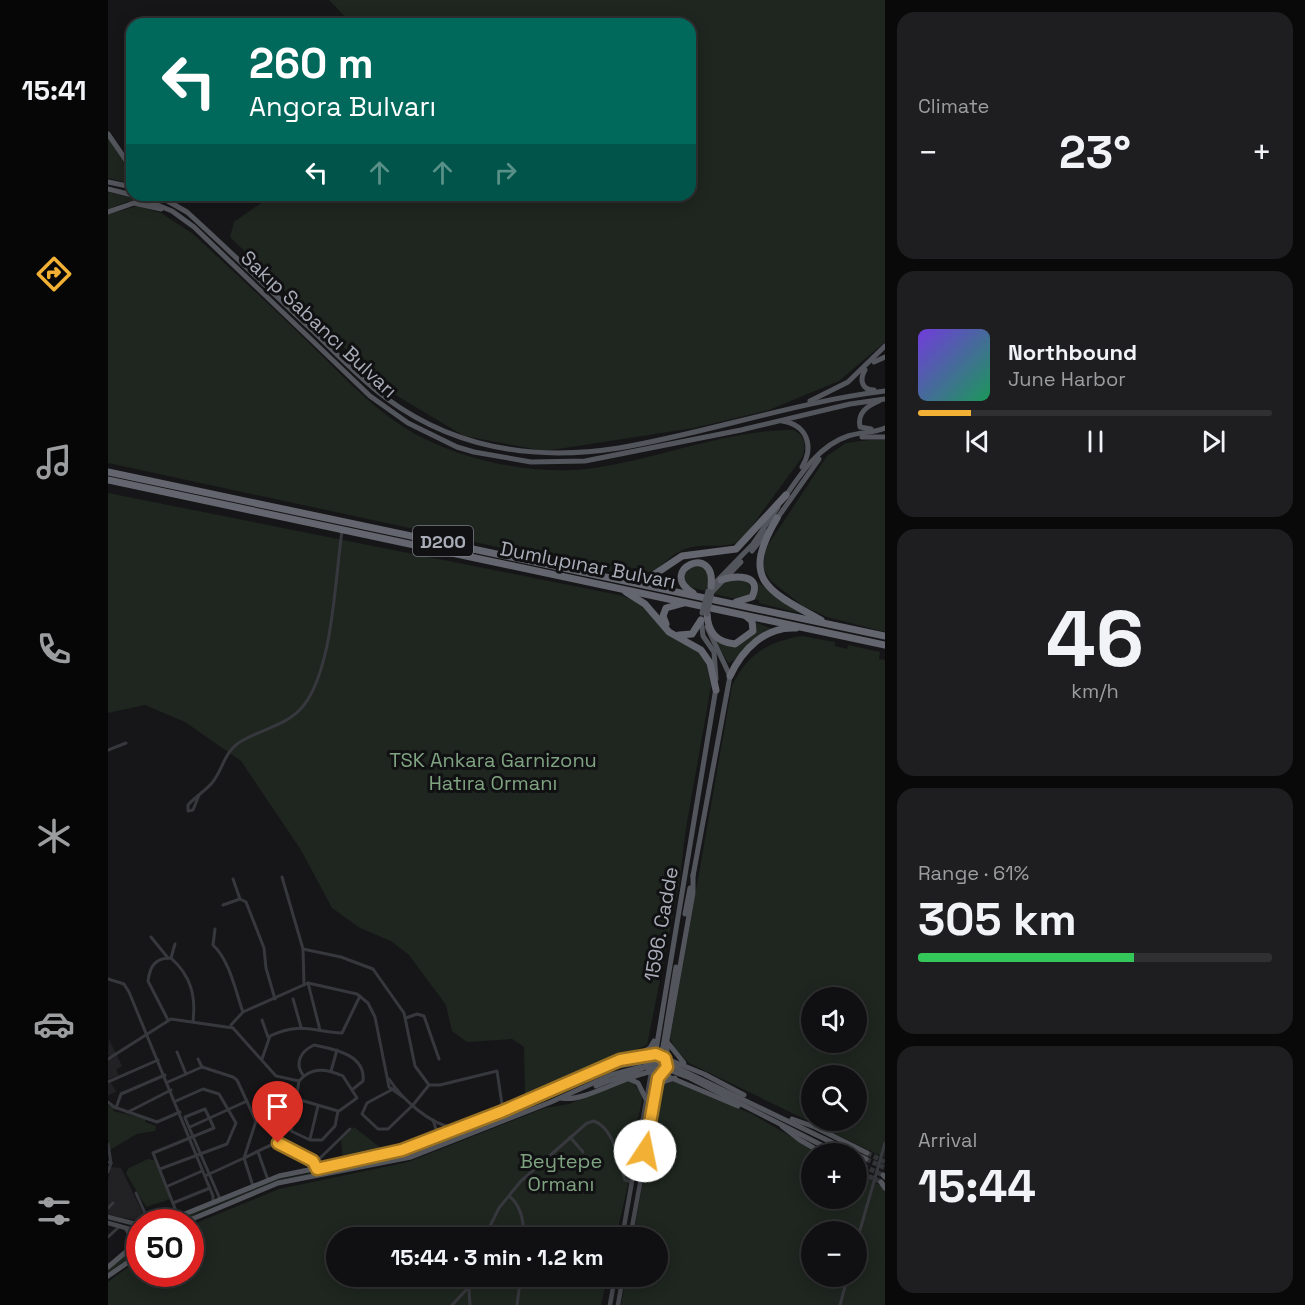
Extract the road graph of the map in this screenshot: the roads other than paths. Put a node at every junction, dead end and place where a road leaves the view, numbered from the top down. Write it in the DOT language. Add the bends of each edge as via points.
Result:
graph roads {
  1 [pos="108,134"];
  2 [pos="126,160"];
  3 [pos="108,182"];
  4 [pos="126,186"];
  5 [pos="108,189"];
  6 [pos="126,193"];
  7 [pos="147,201"];
  8 [pos="167,201"];
  9 [pos="108,212"];
  10 [pos="172,212"];
  11 [pos="885,346"];
  12 [pos="885,357"];
  13 [pos="885,391"];
  14 [pos="885,399"];
  15 [pos="800,406"];
  16 [pos="778,421"];
  17 [pos="885,429"];
  18 [pos="862,436"];
  19 [pos="885,437"];
  20 [pos="108,472"];
  21 [pos="108,480"];
  22 [pos="795,482"];
  23 [pos="786,495"];
  24 [pos="777,518"];
  25 [pos="342,531"];
  26 [pos="721,580"];
  27 [pos="632,582"];
  28 [pos="609,586"];
  29 [pos="710,590"];
  30 [pos="700,597"];
  31 [pos="690,602"];
  32 [pos="728,603"];
  33 [pos="744,614"];
  34 [pos="703,616"];
  35 [pos="828,624"];
  36 [pos="812,628"];
  37 [pos="885,636"];
  38 [pos="885,645"];
  39 [pos="727,668"];
  40 [pos="716,675"];
  41 [pos="729,677"];
  42 [pos="716,690"];
  43 [pos="126,743"];
  44 [pos="108,750"];
  45 [pos="199,795"];
  46 [pos="693,875"];
  47 [pos="282,877"];
  48 [pos="233,879"];
  49 [pos="240,899"];
  50 [pos="223,905"];
  51 [pos="215,929"];
  52 [pos="151,937"];
  53 [pos="175,944"];
  54 [pos="303,948"];
  55 [pos="169,958"];
  56 [pos="303,976"];
  57 [pos="108,979"];
  58 [pos="307,984"];
  59 [pos="360,996"];
  60 [pos="275,999"];
  61 [pos="293,999"];
  62 [pos="243,1012"];
  63 [pos="661,1015"];
  64 [pos="671,1016"];
  65 [pos="406,1018"];
  66 [pos="262,1020"];
  67 [pos="168,1021"];
  68 [pos="193,1021"];
  69 [pos="659,1025"];
  70 [pos="232,1027"];
  71 [pos="301,1027"];
  72 [pos="320,1030"];
  73 [pos="147,1036"];
  74 [pos="268,1039"];
  75 [pos="667,1040"];
  76 [pos="337,1050"];
  77 [pos="177,1052"];
  78 [pos="655,1055"];
  79 [pos="666,1058"];
  80 [pos="108,1059"];
  81 [pos="198,1059"];
  82 [pos="262,1059"];
  83 [pos="440,1059"];
  84 [pos="158,1060"];
  85 [pos="639,1063"];
  86 [pos="202,1067"];
  87 [pos="691,1068"];
  88 [pos="331,1071"];
  89 [pos="650,1072"];
  90 [pos="186,1074"];
  91 [pos="661,1074"];
  92 [pos="165,1075"];
  93 [pos="303,1075"];
  94 [pos="626,1078"];
  95 [pos="678,1078"];
  96 [pos="299,1081"];
  97 [pos="108,1082"];
  98 [pos="168,1082"];
  99 [pos="429,1085"];
  100 [pos="392,1088"];
  101 [pos="352,1089"];
  102 [pos="171,1090"];
  103 [pos="654,1095"];
  104 [pos="357,1098"];
  105 [pos="561,1098"];
  106 [pos="297,1099"];
  107 [pos="646,1099"];
  108 [pos="176,1101"];
  109 [pos="247,1101"];
  110 [pos="108,1102"];
  111 [pos="367,1103"];
  112 [pos="414,1105"];
  113 [pos="318,1106"];
  114 [pos="116,1108"];
  115 [pos="229,1110"];
  116 [pos="760,1110"];
  117 [pos="338,1111"];
  118 [pos="503,1111"];
  119 [pos="128,1112"];
  120 [pos="180,1112"];
  121 [pos="782,1116"];
  122 [pos="185,1117"];
  123 [pos="211,1118"];
  124 [pos="433,1120"];
  125 [pos="778,1123"];
  126 [pos="190,1127"];
  127 [pos="640,1128"];
  128 [pos="350,1129"];
  129 [pos="447,1129"];
  130 [pos="649,1129"];
  131 [pos="438,1135"];
  132 [pos="194,1136"];
  133 [pos="570,1137"];
  134 [pos="189,1139"];
  135 [pos="310,1140"];
  136 [pos="452,1141"];
  137 [pos="804,1143"];
  138 [pos="817,1143"];
  139 [pos="835,1143"];
  140 [pos="843,1143"];
  141 [pos="885,1143"];
  142 [pos="108,1144"];
  143 [pos="442,1146"];
  144 [pos="258,1152"];
  145 [pos="583,1152"];
  146 [pos="201,1153"];
  147 [pos="195,1155"];
  148 [pos="244,1158"];
  149 [pos="109,1163"];
  150 [pos="316,1166"];
  151 [pos="160,1169"];
  152 [pos="202,1171"];
  153 [pos="108,1172"];
  154 [pos="209,1174"];
  155 [pos="204,1176"];
  156 [pos="883,1178"];
  157 [pos="268,1180"];
  158 [pos="632,1182"];
  159 [pos="168,1186"];
  160 [pos="254,1186"];
  161 [pos="210,1188"];
  162 [pos="885,1188"];
  163 [pos="136,1193"];
  164 [pos="509,1196"];
  165 [pos="220,1199"];
  166 [pos="213,1202"];
  167 [pos="113,1203"];
  168 [pos="173,1203"];
  169 [pos="108,1208"];
  170 [pos="143,1209"];
  171 [pos="175,1209"];
  172 [pos="196,1209"];
  173 [pos="204,1214"];
  174 [pos="108,1217"];
  175 [pos="863,1221"];
  176 [pos="126,1222"];
  177 [pos="108,1223"];
  178 [pos="123,1227"];
  179 [pos="490,1227"];
  180 [pos="524,1227"];
  181 [pos="624,1227"];
  182 [pos="632,1227"];
  183 [pos="126,1228"];
  184 [pos="126,1231"];
  185 [pos="108,1237"];
  186 [pos="126,1251"];
  187 [pos="126,1264"];
  188 [pos="108,1267"];
  189 [pos="108,1276"];
  190 [pos="519,1287"];
  191 [pos="613,1287"];
  192 [pos="621,1287"];
  193 [pos="845,1287"];
  194 [pos="467,1289"];
  195 [pos="452,1305"];
  196 [pos="470,1305"];
  197 [pos="517,1305"];
  198 [pos="610,1305"];
  199 [pos="618,1305"];
  200 [pos="840,1305"];
  1 -- 2 [label="main road"];
  3 -- 4 [label="main road"];
  5 -- 6 [label="main road, Sakıp Sabancı Bulvarı"];
  7 -- 10 [label="main road, Sakıp Sabancı Bulvarı"];
  8 -- 15 [label="main road, Sakıp Sabancı Bulvarı" via="187,212 373,388 411,414 458,438 506,450 571,454 621,448"];
  9 -- 10 [label="main road" via="134,203"];
  10 -- 16 [label="main road, Sakıp Sabancı Bulvarı" via="203,235 370,396 408,423 457,447 531,462 585,461"];
  11 -- 15 [label="main road" via="848,382"];
  12 -- 13 [label="main road" via="866,369 861,379 869,390"];
  13 -- 15 [label="main road, Sakıp Sabancı Bulvarı"];
  14 -- 16 [label="main road, Sakıp Sabancı Bulvarı"];
  14 -- 17 [label="main road" via="865,408 859,424 864,429"];
  16 -- 22 [label="main road" via="796,426 808,441 808,454"];
  17 -- 18 [label="main road"];
  17 -- 22 [label="main road" via="838,440 811,461"];
  18 -- 19 [label="main road"];
  18 -- 24 [label="main road" via="844,441 820,458"];
  20 -- 27 [label="highway, Dumlupınar Bulvarı / D200"];
  21 -- 25 [label="highway, Dumlupınar Bulvarı / D200"];
  22 -- 23 [label="main road"];
  23 -- 27 [label="highway" via="736,549 682,556 652,576"];
  23 -- 29 [label="main road" via="753,544"];
  24 -- 26 [label="main road" via="755,548"];
  24 -- 35 [label="highway" via="761,547 760,573 774,591"];
  25 -- 28 [label="highway, Dumlupınar Bulvarı / D200"];
  25 -- 45 [label="street" via="318,682 291,717 236,745 212,783"];
  26 -- 29 [label="main road"];
  26 -- 32 [label="highway" via="743,576 754,586 748,599"];
  27 -- 30 [label="highway, Dumlupınar Bulvarı / D200"];
  28 -- 31 [label="highway, Dumlupınar Bulvarı / D200"];
  28 -- 42 [label="highway" via="640,599 669,632 702,650 710,663"];
  29 -- 30 [label="highway" via="712,577 706,566 696,562 686,567 681,582"];
  29 -- 34 [label="main road, bridge"];
  30 -- 32 [label="highway, Dumlupınar Bulvarı / D200"];
  31 -- 33 [label="highway, Dumlupınar Bulvarı / D200"];
  31 -- 34 [label="highway" via="666,608 663,621 684,636 695,632"];
  32 -- 35 [label="highway, Dumlupınar Bulvarı / D200"];
  33 -- 34 [label="highway" via="752,621 753,631 735,644 713,635"];
  33 -- 36 [label="highway, Dumlupınar Bulvarı / D200"];
  34 -- 39 [label="main road"];
  34 -- 40 [label="main road, 1596. Cadde" via="704,638 714,652"];
  35 -- 37 [label="highway, Dumlupınar Bulvarı / D200"];
  36 -- 38 [label="highway, Dumlupınar Bulvarı / D200"];
  36 -- 41 [label="highway" via="784,628 763,636 743,654"];
  39 -- 40 [label="main road"];
  39 -- 41 [label="main road"];
  40 -- 41 [label="main road"];
  40 -- 42 [label="main road, 1596. Cadde"];
  41 -- 46 [label="main road, 1596. Cadde"];
  42 -- 63 [label="main road, 1596. Cadde"];
  43 -- 44 [label="street"];
  45 -- 45 [label="street" via="188,805 188,811 194,810"];
  46 -- 64 [label="main road, 1596. Cadde"];
  46 -- 78 [label="main road, 1596. Cadde, bridge" via="663,1047"];
  47 -- 54 [label="street"];
  48 -- 49 [label="street"];
  49 -- 50 [label="street"];
  49 -- 60 [label="street" via="246,902 264,948"];
  51 -- 62 [label="street" via="213,945 230,972"];
  52 -- 55 [label="street"];
  53 -- 55 [label="street"];
  54 -- 56 [label="street"];
  54 -- 65 [label="street" via="373,969"];
  55 -- 67 [label="street" via="153,963 148,981"];
  55 -- 68 [label="street" via="181,970 195,999"];
  56 -- 58 [label="street"];
  56 -- 58 [label="street"];
  57 -- 73 [label="street" via="127,988"];
  58 -- 59 [label="street"];
  58 -- 60 [label="street"];
  58 -- 72 [label="street"];
  59 -- 72 [label="street" via="342,1033"];
  59 -- 100 [label="street" via="375,1017"];
  60 -- 62 [label="street"];
  61 -- 71 [label="street"];
  62 -- 70 [label="street"];
  63 -- 64 [label="main road" via="664,1022"];
  63 -- 69 [label="main road, 1596. Cadde"];
  64 -- 75 [label="main road, 1596. Cadde"];
  65 -- 83 [label="street" via="424,1016"];
  65 -- 99 [label="street" via="415,1066"];
  66 -- 74 [label="street"];
  67 -- 68 [label="street"];
  67 -- 73 [label="street"];
  68 -- 70 [label="street"];
  69 -- 78 [label="main road, 1596. Cadde"];
  69 -- 85 [label="main road" via="652,1046"];
  70 -- 82 [label="street"];
  71 -- 72 [label="street"];
  71 -- 74 [label="street" via="281,1030"];
  73 -- 80 [label="street"];
  73 -- 84 [label="street"];
  74 -- 82 [label="street"];
  75 -- 79 [label="main road, 1596. Cadde"];
  75 -- 87 [label="main road" via="675,1055"];
  76 -- 88 [label="street"];
  76 -- 93 [label="street" via="308,1047 299,1063"];
  76 -- 101 [label="street" via="351,1054 363,1073 363,1081"];
  77 -- 90 [label="street"];
  78 -- 79 [label="main road"];
  78 -- 85 [label="main road"];
  78 -- 89 [label="main road, 1596. Cadde" via="647,1061"];
  78 -- 105 [label="main road, bridge" via="646,1068"];
  79 -- 87 [label="main road"];
  79 -- 91 [label="main road, 1596. Cadde" via="667,1067"];
  81 -- 86 [label="street"];
  82 -- 96 [label="street" via="280,1078"];
  84 -- 92 [label="street"];
  84 -- 97 [label="street"];
  85 -- 89 [label="main road"];
  85 -- 94 [label="main road"];
  85 -- 105 [label="main road"];
  85 -- 116 [label="main road, bridge" via="670,1068"];
  85 -- 118 [label="main road" via="618,1066"];
  86 -- 90 [label="street"];
  86 -- 109 [label="street" via="237,1080"];
  87 -- 116 [label="main road"];
  88 -- 93 [label="street"];
  88 -- 101 [label="street" via="343,1076"];
  89 -- 91 [label="main road"];
  89 -- 107 [label="main road, 1596. Cadde"];
  90 -- 98 [label="street"];
  91 -- 95 [label="main road"];
  91 -- 103 [label="main road, 1596. Cadde"];
  92 -- 98 [label="street"];
  92 -- 114 [label="street" via="121,1095"];
  93 -- 96 [label="street"];
  94 -- 105 [label="main road" via="572,1099"];
  94 -- 107 [label="main road" via="638,1083"];
  95 -- 103 [label="main road" via="663,1082"];
  95 -- 116 [label="main road"];
  96 -- 106 [label="street"];
  98 -- 102 [label="street"];
  99 -- 112 [label="street"];
  99 -- 118 [label="street" via="497,1071"];
  100 -- 111 [label="street"];
  100 -- 112 [label="street"];
  101 -- 104 [label="street"];
  102 -- 108 [label="street"];
  102 -- 119 [label="street"];
  103 -- 130 [label="main road, 1596. Cadde"];
  104 -- 111 [label="street"];
  104 -- 117 [label="street"];
  105 -- 136 [label="main road"];
  106 -- 113 [label="street"];
  106 -- 135 [label="street" via="291,1131"];
  107 -- 127 [label="main road, 1596. Cadde"];
  108 -- 115 [label="street" via="203,1089 219,1094"];
  108 -- 120 [label="street"];
  109 -- 115 [label="street"];
  109 -- 148 [label="street" via="256,1121"];
  110 -- 114 [label="street"];
  111 -- 112 [label="street" via="362,1114 383,1130"];
  112 -- 124 [label="street"];
  113 -- 117 [label="street"];
  113 -- 135 [label="street"];
  114 -- 119 [label="street"];
  115 -- 123 [label="street"];
  115 -- 146 [label="street" via="236,1124 230,1141"];
  116 -- 121 [label="main road"];
  116 -- 125 [label="main road"];
  117 -- 135 [label="street" via="335,1126 322,1140"];
  118 -- 129 [label="main road"];
  119 -- 120 [label="street" via="159,1122"];
  120 -- 122 [label="street"];
  120 -- 134 [label="street"];
  121 -- 139 [label="main road"];
  121 -- 140 [label="main road" via="815,1127"];
  122 -- 123 [label="street" via="205,1109"];
  122 -- 126 [label="street"];
  123 -- 126 [label="street"];
  123 -- 132 [label="street" via="214,1128"];
  124 -- 129 [label="street"];
  124 -- 131 [label="street"];
  125 -- 137 [label="main road"];
  125 -- 138 [label="main road"];
  126 -- 132 [label="street"];
  127 -- 130 [label="main road" via="643,1133"];
  127 -- 130 [label="main road" via="646,1122"];
  127 -- 158 [label="main road, 1596. Cadde"];
  128 -- 150 [label="street"];
  129 -- 131 [label="main road"];
  129 -- 136 [label="main road"];
  130 -- 182 [label="main road, 1596. Cadde"];
  131 -- 143 [label="main road"];
  131 -- 150 [label="main road" via="392,1154"];
  132 -- 134 [label="street"];
  132 -- 146 [label="street"];
  133 -- 145 [label="street"];
  133 -- 158 [label="street" via="586,1123 600,1123 619,1157 625,1180"];
  133 -- 164 [label="street"];
  134 -- 147 [label="street"];
  134 -- 151 [label="street" via="153,1153"];
  136 -- 143 [label="main road"];
  141 -- 175 [label="street"];
  142 -- 149 [label="street"];
  143 -- 173 [label="main road" via="396,1161 278,1183"];
  144 -- 148 [label="street"];
  144 -- 150 [label="street" via="282,1143"];
  144 -- 157 [label="street"];
  146 -- 147 [label="street"];
  146 -- 154 [label="street"];
  147 -- 151 [label="street"];
  147 -- 152 [label="street"];
  148 -- 154 [label="street"];
  148 -- 160 [label="street"];
  149 -- 153 [label="street"];
  150 -- 157 [label="main road"];
  151 -- 159 [label="street"];
  152 -- 155 [label="street"];
  152 -- 159 [label="street"];
  154 -- 155 [label="street"];
  154 -- 165 [label="street"];
  155 -- 161 [label="street"];
  156 -- 162 [label="main road"];
  157 -- 160 [label="main road"];
  158 -- 181 [label="main road, 1596. Cadde"];
  159 -- 168 [label="street"];
  160 -- 165 [label="main road"];
  161 -- 166 [label="street"];
  161 -- 168 [label="street"];
  163 -- 170 [label="street"];
  164 -- 179 [label="street"];
  164 -- 180 [label="street"];
  165 -- 166 [label="main road"];
  166 -- 172 [label="main road"];
  167 -- 169 [label="street"];
  168 -- 171 [label="street"];
  174 -- 176 [label="main road"];
  177 -- 178 [label="main road"];
  178 -- 183 [label="main road"];
  178 -- 184 [label="main road"];
  178 -- 185 [label="street"];
  186 -- 188 [label="main road"];
  187 -- 189 [label="main road"];
  190 -- 197 [label="street"];
  191 -- 198 [label="main road"];
  192 -- 199 [label="main road"];
  193 -- 200 [label="street"];
  194 -- 195 [label="street"];
  194 -- 196 [label="street"];
}
